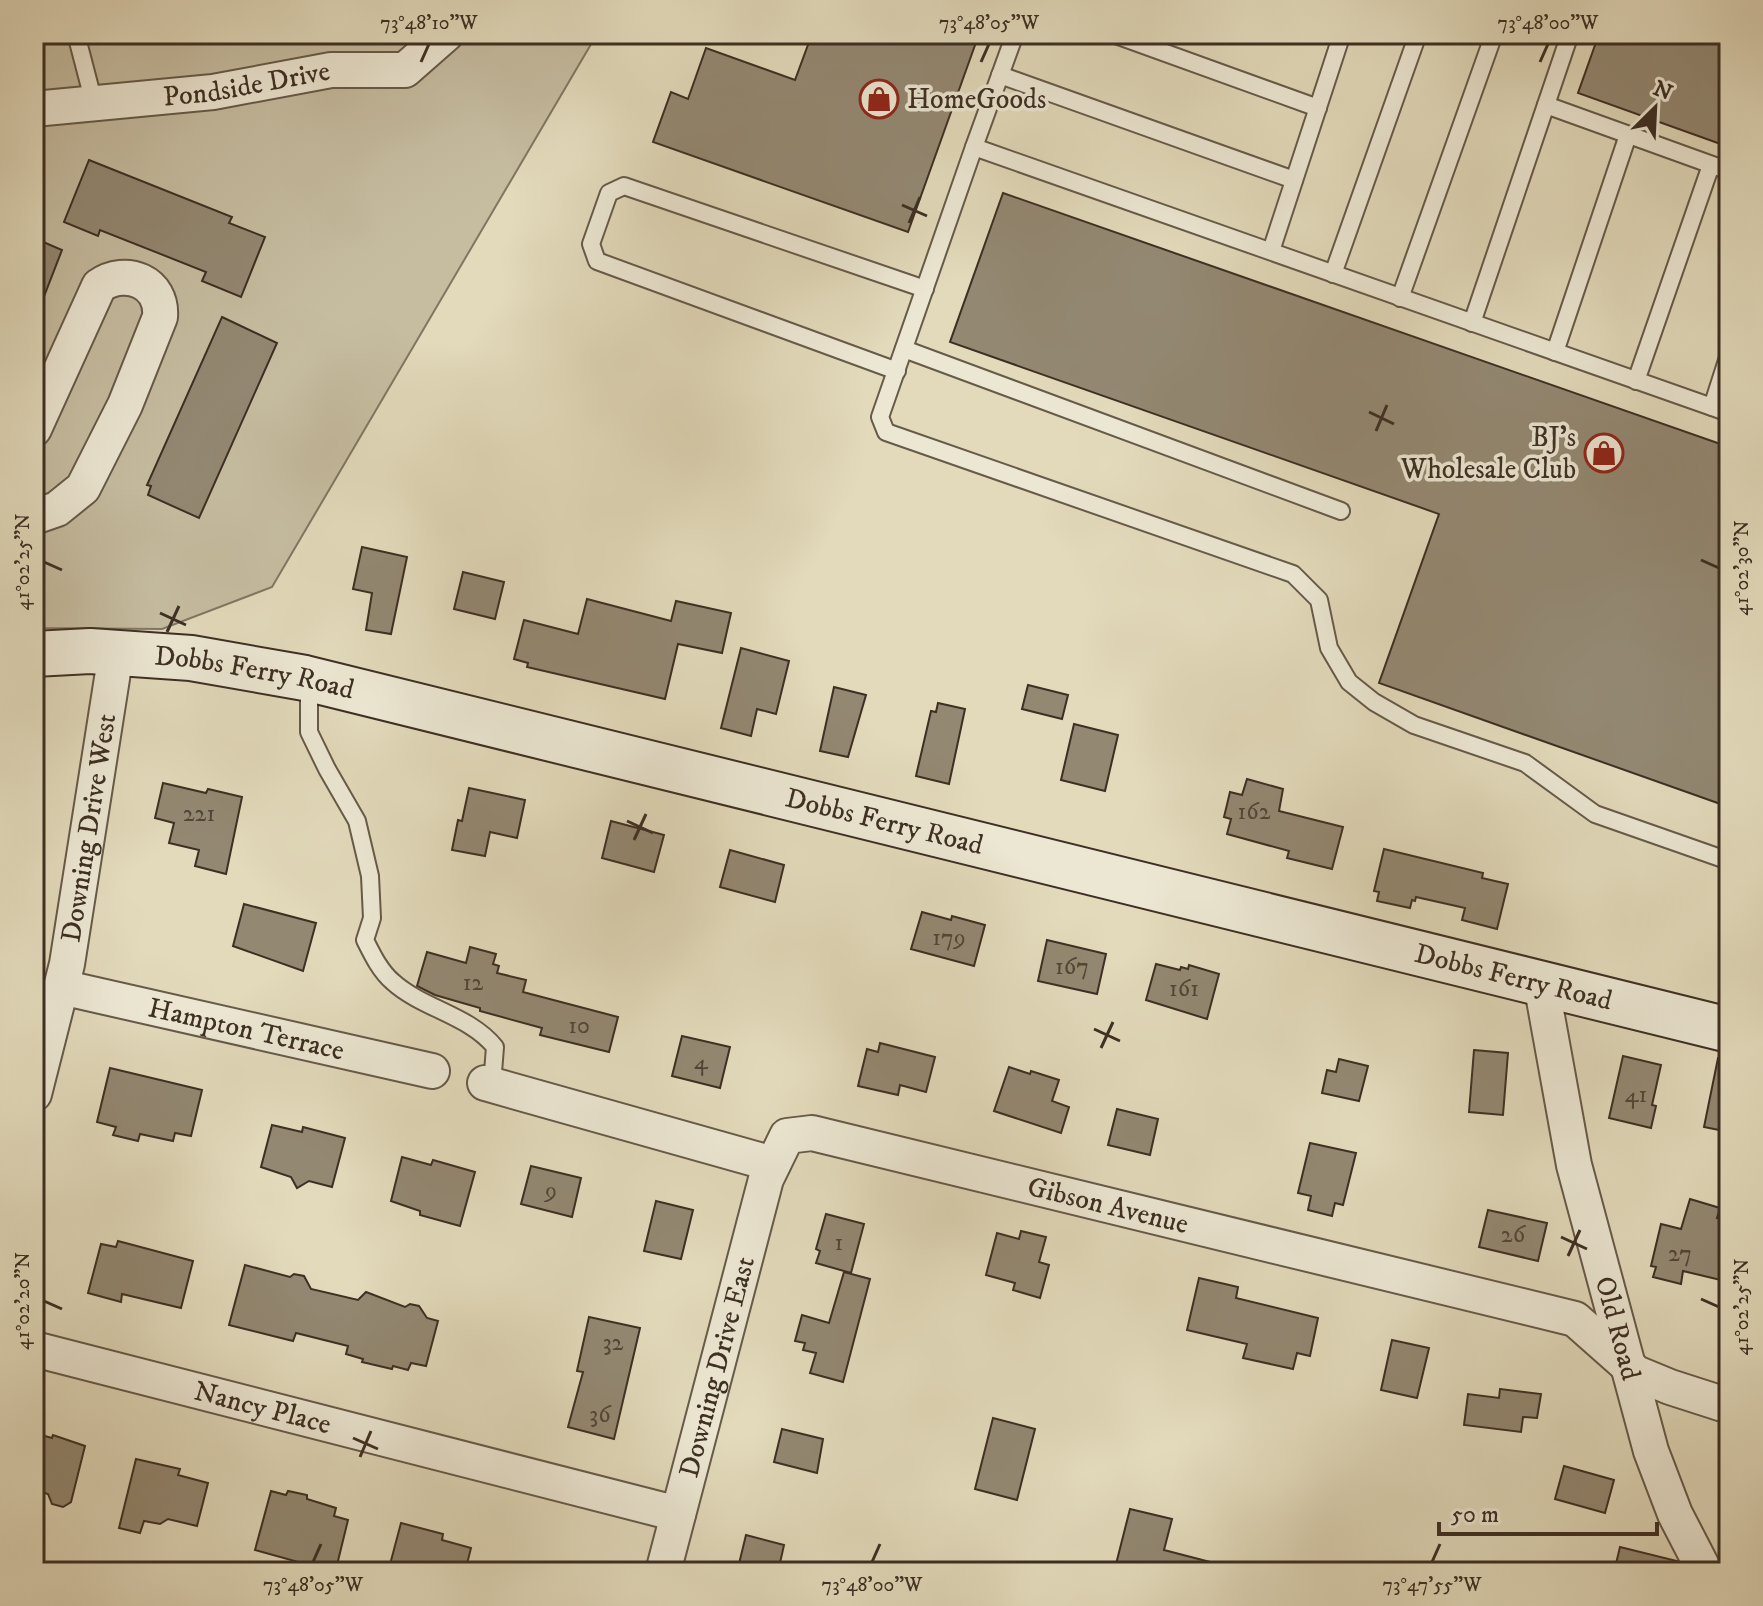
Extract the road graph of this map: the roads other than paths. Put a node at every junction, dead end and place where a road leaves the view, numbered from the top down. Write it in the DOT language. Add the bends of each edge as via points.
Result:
graph roads {
  1 [pos="76,34"];
  2 [pos="446,34"];
  3 [pos="1015,34"];
  4 [pos="1113,34"];
  5 [pos="1342,34"];
  6 [pos="1418,34"];
  7 [pos="1494,34"];
  8 [pos="1570,34"];
  9 [pos="1000,75"];
  10 [pos="94,103"];
  11 [pos="1546,105"];
  12 [pos="1318,108"];
  13 [pos="34,109"];
  14 [pos="1628,135"];
  15 [pos="974,147"];
  16 [pos="1711,165"];
  17 [pos="1729,171"];
  18 [pos="1294,180"];
  19 [pos="1271,251"];
  20 [pos="1333,274"];
  21 [pos="925,289"];
  22 [pos="1400,298"];
  23 [pos="1472,323"];
  24 [pos="904,349"];
  25 [pos="1555,352"];
  26 [pos="1729,354"];
  27 [pos="897,371"];
  28 [pos="1636,381"];
  29 [pos="1712,407"];
  30 [pos="1729,413"];
  31 [pos="34,429"];
  32 [pos="1341,511"];
  33 [pos="34,517"];
  34 [pos="116,653"];
  35 [pos="34,654"];
  36 [pos="309,680"];
  37 [pos="1729,861"];
  38 [pos="1541,983"];
  39 [pos="61,987"];
  40 [pos="1729,1030"];
  41 [pos="432,1071"];
  42 [pos="489,1084"];
  43 [pos="34,1094"];
  44 [pos="773,1164"];
  45 [pos="34,1349"];
  46 [pos="1629,1365"];
  47 [pos="1729,1406"];
  48 [pos="678,1514"];
  49 [pos="663,1572"];
  50 [pos="1705,1572"];
  1 -- 10 [label="lane"];
  2 -- 10 [label="street, Pondside Drive" via="405,70 331,70 213,92"];
  3 -- 9 [label="lane"];
  4 -- 12 [label="lane"];
  5 -- 12 [label="lane"];
  6 -- 20 [label="lane"];
  7 -- 22 [label="lane"];
  8 -- 11 [label="lane"];
  9 -- 15 [label="lane"];
  9 -- 18 [label="lane"];
  10 -- 13 [label="street, Pondside Drive"];
  11 -- 14 [label="lane"];
  11 -- 23 [label="lane"];
  12 -- 18 [label="lane"];
  14 -- 16 [label="lane"];
  14 -- 25 [label="lane"];
  15 -- 19 [label="lane"];
  15 -- 21 [label="lane"];
  16 -- 17 [label="lane"];
  16 -- 28 [label="lane"];
  18 -- 19 [label="lane"];
  19 -- 20 [label="lane"];
  20 -- 22 [label="lane"];
  21 -- 24 [label="lane"];
  21 -- 27 [label="lane" via="624,186 609,193 591,244 597,261"];
  22 -- 23 [label="lane"];
  23 -- 25 [label="lane"];
  24 -- 27 [label="lane"];
  24 -- 32 [label="lane"];
  25 -- 28 [label="lane"];
  26 -- 29 [label="lane"];
  27 -- 37 [label="lane" via="880,417 886,432 1293,574 1319,600 1329,648 1349,682 1374,702 1414,725 1525,763 1595,814"];
  28 -- 29 [label="lane"];
  29 -- 30 [label="lane"];
  31 -- 33 [label="street" via="99,286 118,277 147,285 157,294 160,317 125,405 83,488 57,509"];
  34 -- 35 [label="main road, Dobbs Ferry Road"];
  34 -- 36 [label="main road, Dobbs Ferry Road" via="191,658"];
  34 -- 39 [label="street, Downing Drive West"];
  36 -- 38 [label="main road, Dobbs Ferry Road"];
  36 -- 42 [label="lane" via="309,732 357,821 370,876 372,918 365,940 392,982 483,1033 495,1047"];
  38 -- 40 [label="main road, Dobbs Ferry Road"];
  38 -- 46 [label="street, Old Road" via="1574,1165"];
  39 -- 41 [label="street, Hampton Terrace"];
  39 -- 43 [label="street, Downing Drive West"];
  42 -- 44 [label="street"];
  44 -- 46 [label="street, Gibson Avenue" via="787,1136 812,1133 1575,1319"];
  44 -- 48 [label="street, Downing Drive East"];
  45 -- 48 [label="street, Nancy Place"];
  46 -- 47 [label="street, Gibson Avenue" via="1670,1387"];
  46 -- 50 [label="street, Old Road" via="1651,1451"];
  48 -- 49 [label="street, Downing Drive East"];
}
